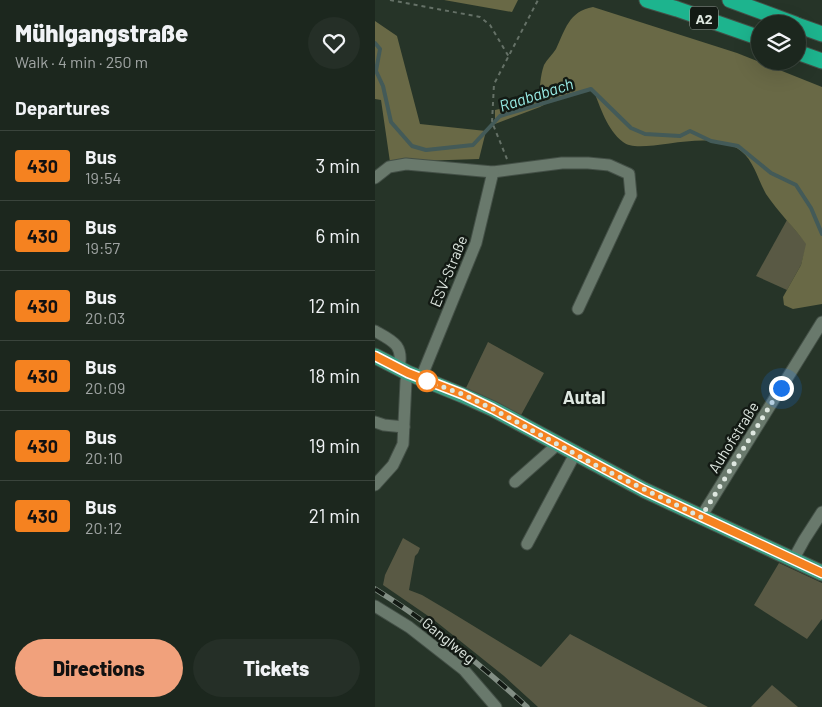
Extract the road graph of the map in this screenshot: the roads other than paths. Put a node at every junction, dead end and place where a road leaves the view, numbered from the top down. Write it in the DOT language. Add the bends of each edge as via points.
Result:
graph roads {
  1 [pos="647,0"];
  2 [pos="730,0"];
  3 [pos="771,15"];
  4 [pos="806,28"];
  5 [pos="822,34"];
  6 [pos="751,35"];
  7 [pos="806,55"];
  8 [pos="822,61"];
  9 [pos="493,172"];
  10 [pos="375,178"];
  11 [pos="578,309"];
  12 [pos="822,322"];
  13 [pos="375,331"];
  14 [pos="375,356"];
  15 [pos="409,373"];
  16 [pos="375,422"];
  17 [pos="404,427"];
  18 [pos="558,444"];
  19 [pos="575,454"];
  20 [pos="515,482"];
  21 [pos="375,484"];
  22 [pos="822,512"];
  23 [pos="701,517"];
  24 [pos="527,544"];
  25 [pos="793,560"];
  26 [pos="822,573"];
  27 [pos="375,606"];
  28 [pos="497,707"];
  1 -- 6 [label="highway, A2"];
  2 -- 3 [label="highway, A2"];
  4 -- 5 [label="highway, A2"];
  7 -- 8 [label="highway"];
  9 -- 10 [label="street" via="406,164 389,167"];
  9 -- 11 [label="street" via="562,163 609,165 629,174 631,195"];
  9 -- 15 [label="street, ESV-Straße" via="476,243"];
  12 -- 23 [label="street, Auhofstraße"];
  13 -- 15 [label="street" via="393,340"];
  14 -- 15 [label="main road"];
  15 -- 17 [label="street"];
  15 -- 18 [label="main road" via="470,398"];
  16 -- 17 [label="street"];
  17 -- 21 [label="street" via="400,452"];
  18 -- 19 [label="main road"];
  18 -- 20 [label="street"];
  19 -- 23 [label="main road"];
  19 -- 24 [label="street"];
  22 -- 25 [label="street"];
  23 -- 25 [label="main road"];
  25 -- 26 [label="main road"];
  27 -- 28 [label="street, Ganglweg" via="409,627 465,670"];
}
